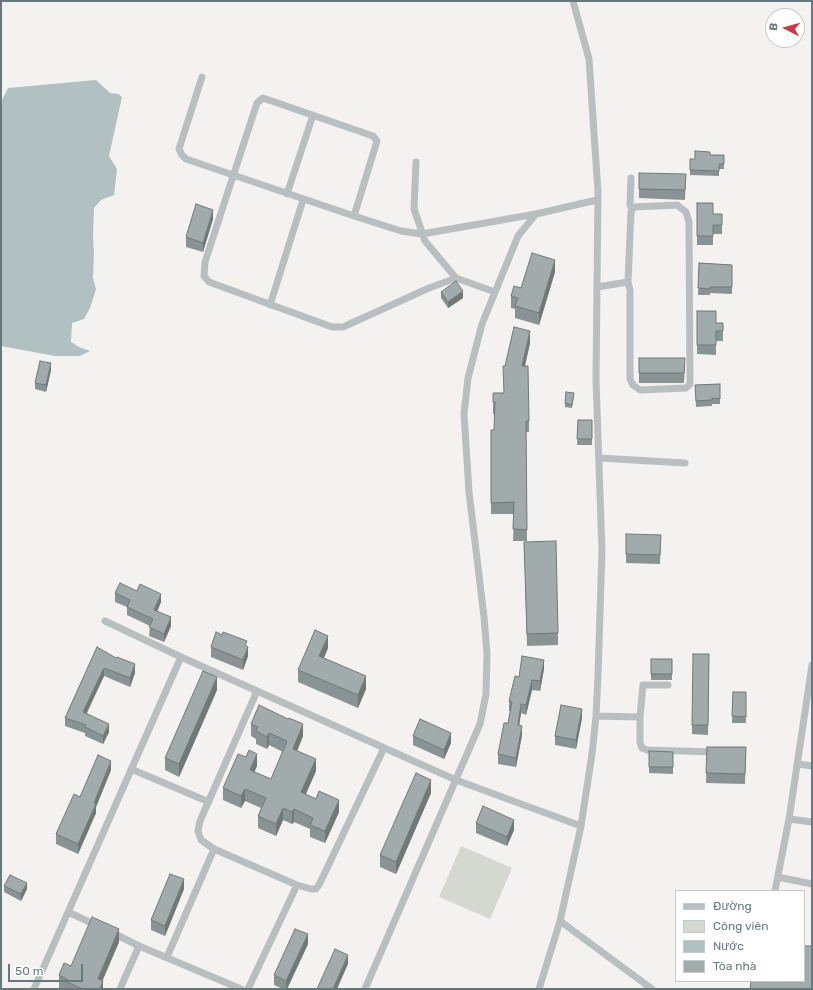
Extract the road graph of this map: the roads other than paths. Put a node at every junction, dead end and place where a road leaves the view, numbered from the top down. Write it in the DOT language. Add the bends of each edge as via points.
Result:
graph roads {
  1 [pos="573,1"];
  2 [pos="202,77"];
  3 [pos="313,115"];
  4 [pos="416,162"];
  5 [pos="234,176"];
  6 [pos="631,178"];
  7 [pos="287,194"];
  8 [pos="303,200"];
  9 [pos="598,200"];
  10 [pos="632,209"];
  11 [pos="536,214"];
  12 [pos="354,216"];
  13 [pos="422,234"];
  14 [pos="456,278"];
  15 [pos="628,282"];
  16 [pos="597,287"];
  17 [pos="495,292"];
  18 [pos="270,305"];
  19 [pos="599,458"];
  20 [pos="685,463"];
  21 [pos="105,621"];
  22 [pos="181,657"];
  23 [pos="812,665"];
  24 [pos="668,685"];
  25 [pos="257,691"];
  26 [pos="809,710"];
  27 [pos="596,716"];
  28 [pos="640,717"];
  29 [pos="384,748"];
  30 [pos="721,752"];
  31 [pos="798,764"];
  32 [pos="812,766"];
  33 [pos="132,769"];
  34 [pos="456,780"];
  35 [pos="209,802"];
  36 [pos="789,819"];
  37 [pos="812,822"];
  38 [pos="581,826"];
  39 [pos="214,849"];
  40 [pos="778,877"];
  41 [pos="812,884"];
  42 [pos="297,885"];
  43 [pos="775,890"];
  44 [pos="68,912"];
  45 [pos="560,921"];
  46 [pos="139,946"];
  47 [pos="167,957"];
  48 [pos="34,989"];
  49 [pos="120,989"];
  50 [pos="241,989"];
  51 [pos="248,989"];
  52 [pos="365,989"];
  53 [pos="539,989"];
  54 [pos="652,989"];
  1 -- 9 [label="street" via="589,59"];
  2 -- 5 [label="street" via="179,149 186,159"];
  3 -- 5 [label="street" via="263,98 257,103"];
  3 -- 7 [label="street"];
  3 -- 12 [label="street" via="373,136 377,141"];
  4 -- 13 [label="street" via="414,209"];
  5 -- 7 [label="street"];
  5 -- 18 [label="street" via="205,262 204,276 208,282"];
  6 -- 10 [label="street"];
  7 -- 8 [label="street"];
  8 -- 12 [label="street"];
  8 -- 18 [label="street"];
  9 -- 11 [label="street"];
  9 -- 16 [label="street"];
  10 -- 15 [label="street"];
  10 -- 15 [label="street" via="677,206 688,216 690,384 686,388 640,390 630,380"];
  11 -- 13 [label="street"];
  11 -- 17 [label="street" via="518,236"];
  12 -- 13 [label="street" via="401,231"];
  13 -- 14 [label="street"];
  14 -- 17 [label="street"];
  14 -- 18 [label="street" via="343,327 332,327"];
  15 -- 16 [label="street"];
  16 -- 19 [label="street" via="596,380"];
  17 -- 34 [label="street" via="482,324 468,378 464,414 469,492 487,654 486,694 480,724"];
  19 -- 20 [label="street"];
  19 -- 27 [label="street" via="602,551"];
  21 -- 22 [label="street"];
  22 -- 25 [label="street"];
  22 -- 33 [label="street"];
  23 -- 26 [label="street"];
  24 -- 28 [label="street" via="643,685"];
  25 -- 29 [label="street"];
  25 -- 35 [label="street"];
  26 -- 31 [label="street"];
  27 -- 28 [label="street"];
  27 -- 38 [label="street"];
  28 -- 30 [label="street" via="642,748"];
  29 -- 34 [label="street"];
  29 -- 42 [label="street" via="319,885 316,889"];
  31 -- 32 [label="street"];
  31 -- 36 [label="street"];
  33 -- 35 [label="street"];
  33 -- 44 [label="street"];
  34 -- 38 [label="street"];
  34 -- 52 [label="street"];
  35 -- 39 [label="street" via="198,831 201,840"];
  36 -- 37 [label="street"];
  36 -- 40 [label="street"];
  38 -- 45 [label="street"];
  39 -- 42 [label="street"];
  39 -- 47 [label="street"];
  40 -- 41 [label="street"];
  40 -- 43 [label="street"];
  42 -- 51 [label="street"];
  44 -- 46 [label="street"];
  44 -- 48 [label="street"];
  45 -- 53 [label="street"];
  45 -- 54 [label="street"];
  46 -- 47 [label="street"];
  46 -- 49 [label="street"];
  47 -- 50 [label="street"];
}
